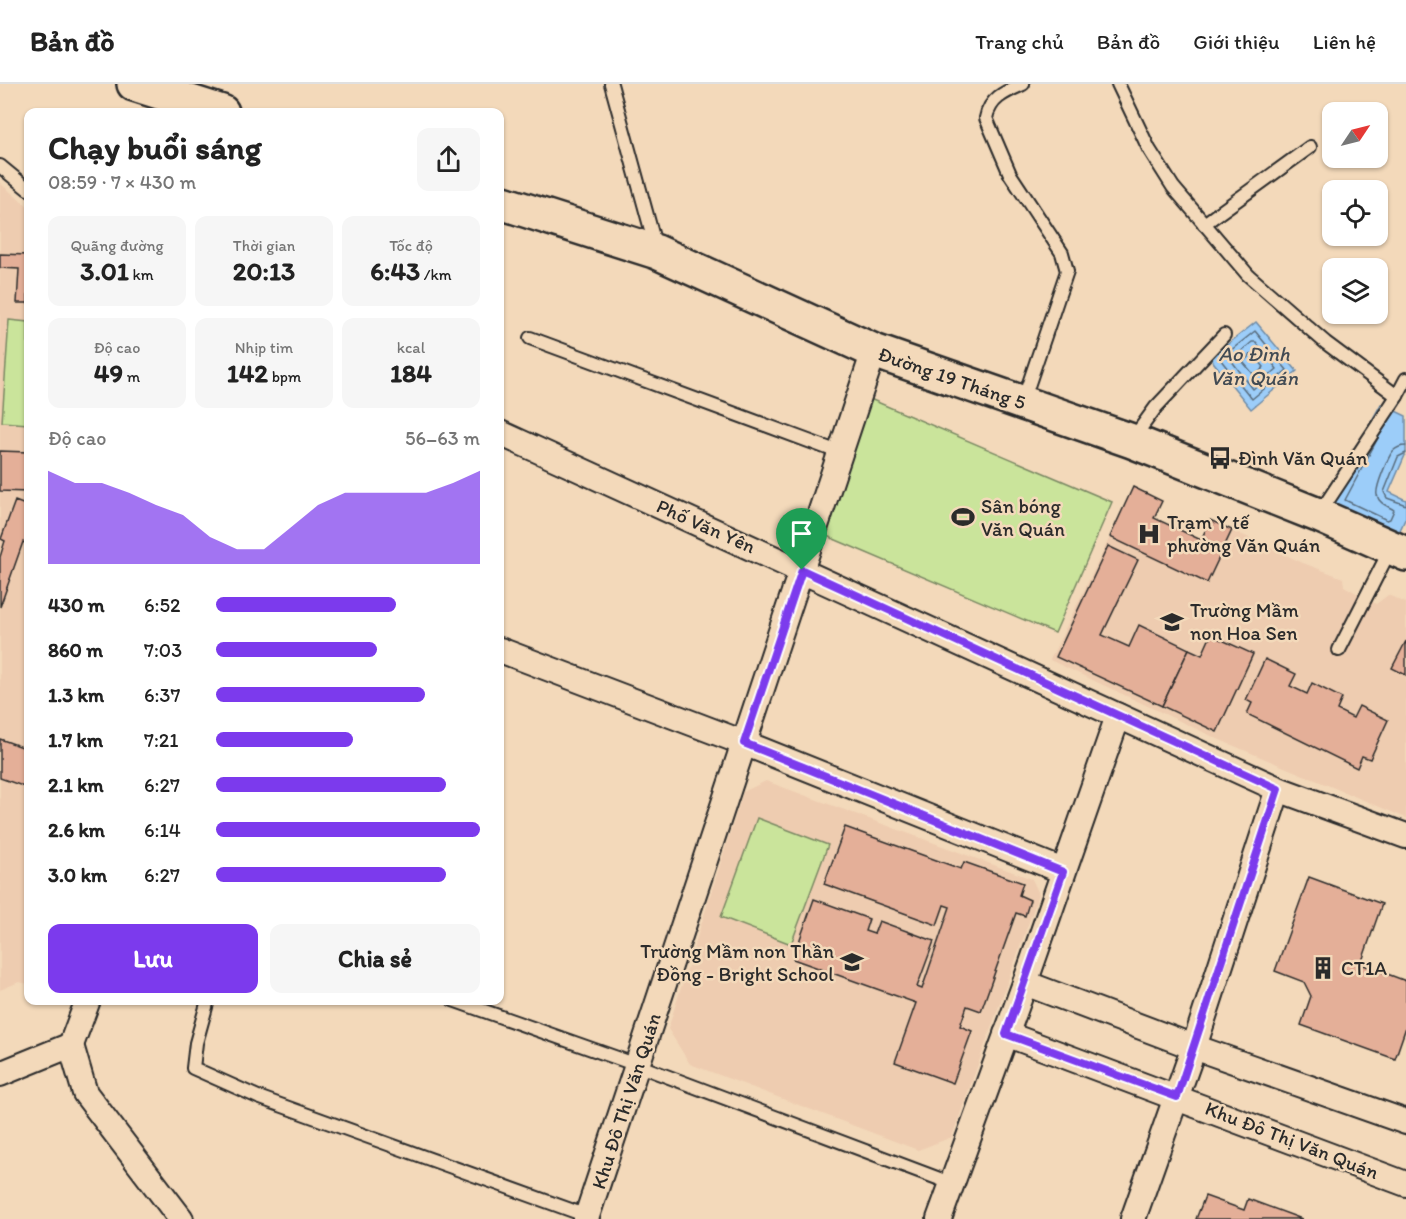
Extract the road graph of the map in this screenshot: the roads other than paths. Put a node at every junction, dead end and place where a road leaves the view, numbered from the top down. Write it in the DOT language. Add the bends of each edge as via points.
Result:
graph roads {
  1 [pos="611,84"];
  2 [pos="1023,84"];
  3 [pos="1118,84"];
  4 [pos="155,91"];
  5 [pos="209,108"];
  6 [pos="1310,147"];
  7 [pos="0,166"];
  8 [pos="24,186"];
  9 [pos="504,203"];
  10 [pos="1204,224"];
  11 [pos="657,252"];
  12 [pos="1224,335"];
  13 [pos="530,338"];
  14 [pos="874,351"];
  15 [pos="1403,388"];
  16 [pos="1022,403"];
  17 [pos="504,436"];
  18 [pos="1132,441"];
  19 [pos="841,453"];
  20 [pos="1318,515"];
  21 [pos="1399,551"];
  22 [pos="802,570"];
  23 [pos="1339,650"];
  24 [pos="504,652"];
  25 [pos="1118,716"];
  26 [pos="744,743"];
  27 [pos="1278,789"];
  28 [pos="1406,836"];
  29 [pos="1063,872"];
  30 [pos="1025,982"];
  31 [pos="86,1005"];
  32 [pos="207,1005"];
  33 [pos="467,1005"];
  34 [pos="1006,1034"];
  35 [pos="71,1045"];
  36 [pos="1194,1047"];
  37 [pos="638,1065"];
  38 [pos="0,1074"];
  39 [pos="1177,1097"];
  40 [pos="1406,1122"];
  41 [pos="953,1184"];
  42 [pos="1406,1184"];
  43 [pos="590,1218"];
  44 [pos="181,1219"];
  45 [pos="939,1219"];
  46 [pos="1133,1219"];
  1 -- 11 [label="lane"];
  2 -- 16 [label="lane" via="999,95 986,118 1010,174 1062,253 1067,271"];
  3 -- 10 [label="lane" via="1149,149 1173,187"];
  4 -- 5 [label="street"];
  6 -- 10 [label="lane"];
  7 -- 8 [label="lane"];
  9 -- 11 [label="street, Đường 19 Tháng 5"];
  10 -- 15 [label="lane" via="1248,275 1326,343"];
  11 -- 14 [label="street, Đường 19 Tháng 5"];
  12 -- 18 [label="lane" via="1156,407"];
  13 -- 19 [label="lane"];
  14 -- 16 [label="street, Đường 19 Tháng 5"];
  14 -- 19 [label="street, Khu Đô Thị Văn Quán"];
  15 -- 20 [label="lane"];
  16 -- 18 [label="street, Đường 19 Tháng 5"];
  17 -- 22 [label="street, Phố Văn Yên"];
  18 -- 20 [label="street, Đường 19 Tháng 5"];
  19 -- 22 [label="street, Khu Đô Thị Văn Quán"];
  20 -- 21 [label="street, Đường 19 Tháng 5"];
  21 -- 23 [label="lane"];
  22 -- 25 [label="street, Phố Văn Yên"];
  22 -- 26 [label="street, Khu Đô Thị Văn Quán"];
  24 -- 26 [label="street"];
  25 -- 27 [label="street, Phố Văn Yên"];
  25 -- 29 [label="street"];
  26 -- 29 [label="street"];
  26 -- 37 [label="street, Khu Đô Thị Văn Quán"];
  27 -- 28 [label="street, Phố Văn Yên"];
  27 -- 36 [label="street"];
  29 -- 30 [label="street"];
  30 -- 34 [label="street"];
  30 -- 36 [label="street"];
  31 -- 35 [label="street"];
  32 -- 43 [label="lane" via="193,1068 258,1096"];
  33 -- 37 [label="lane"];
  34 -- 39 [label="street, Khu Đô Thị Văn Quán"];
  34 -- 41 [label="street"];
  35 -- 38 [label="street"];
  35 -- 44 [label="street" via="85,1093"];
  36 -- 39 [label="street"];
  36 -- 40 [label="street"];
  37 -- 41 [label="lane"];
  37 -- 43 [label="street, Khu Đô Thị Văn Quán"];
  39 -- 42 [label="street, Khu Đô Thị Văn Quán"];
  39 -- 46 [label="street"];
  41 -- 45 [label="street"];
}
